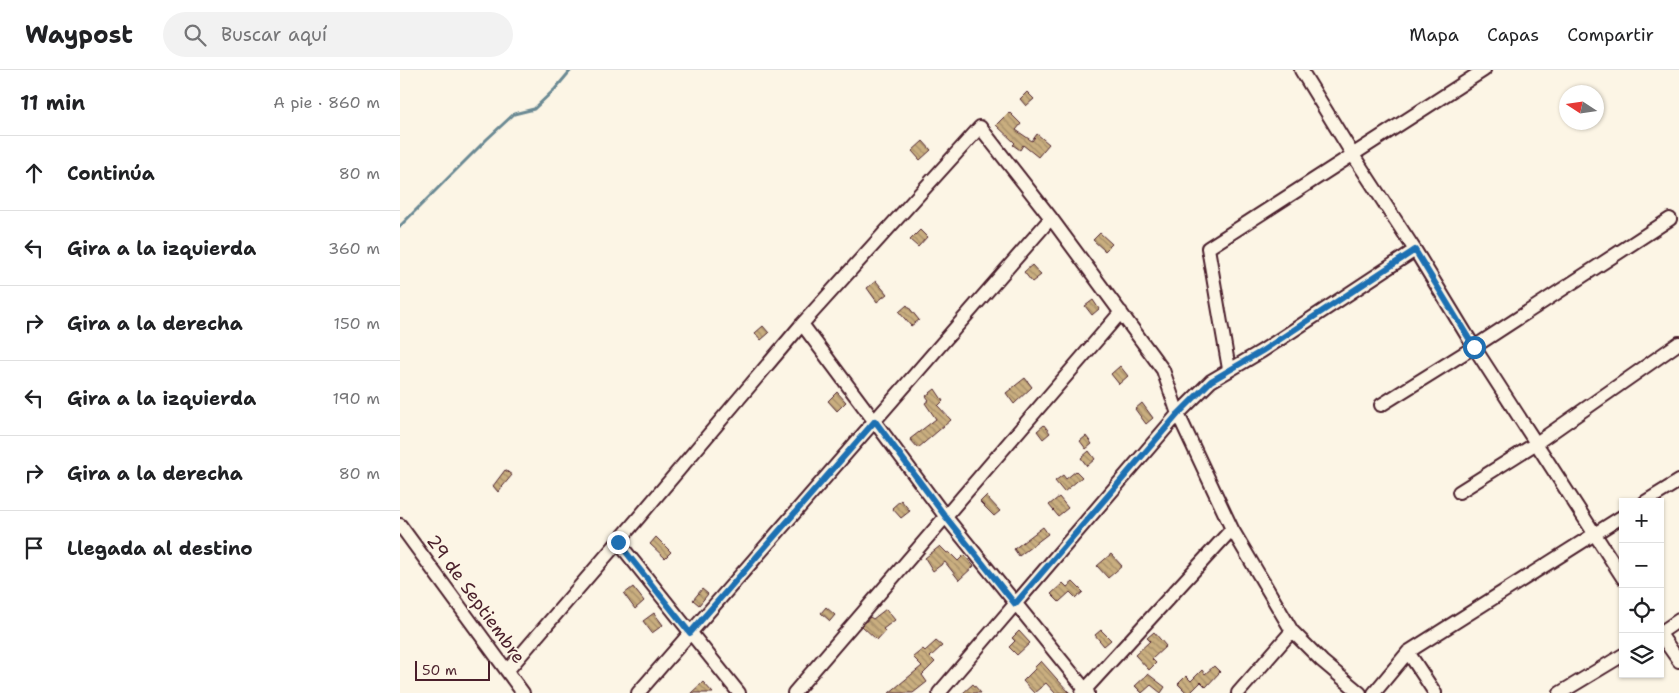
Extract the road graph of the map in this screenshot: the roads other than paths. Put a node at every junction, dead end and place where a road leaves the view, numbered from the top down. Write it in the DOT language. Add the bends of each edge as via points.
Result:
graph roads {
  1 [pos="1300,70"];
  2 [pos="1484,70"];
  3 [pos="1353,155"];
  4 [pos="1051,218"];
  5 [pos="1670,219"];
  6 [pos="1415,250"];
  7 [pos="1121,312"];
  8 [pos="802,324"];
  9 [pos="1679,343"];
  10 [pos="1474,347"];
  11 [pos="1229,369"];
  12 [pos="1381,405"];
  13 [pos="1178,414"];
  14 [pos="875,421"];
  15 [pos="1536,444"];
  16 [pos="1679,481"];
  17 [pos="1459,492"];
  18 [pos="1651,498"];
  19 [pos="945,516"];
  20 [pos="1619,518"];
  21 [pos="400,526"];
  22 [pos="1232,529"];
  23 [pos="1593,534"];
  24 [pos="618,542"];
  25 [pos="1619,572"];
  26 [pos="1015,604"];
  27 [pos="1679,620"];
  28 [pos="1664,630"];
  29 [pos="1292,631"];
  30 [pos="690,633"];
  31 [pos="1664,639"];
  32 [pos="1408,652"];
  33 [pos="1619,658"];
  34 [pos="1679,661"];
  35 [pos="507,671"];
  36 [pos="1085,692"];
  37 [pos="523,693"];
  38 [pos="638,693"];
  39 [pos="738,693"];
  40 [pos="794,693"];
  41 [pos="939,693"];
  42 [pos="1238,693"];
  43 [pos="1360,693"];
  44 [pos="1374,693"];
  45 [pos="1435,693"];
  46 [pos="1560,693"];
  1 -- 3 [label="street"];
  2 -- 3 [label="street"];
  3 -- 6 [label="street"];
  3 -- 11 [label="street" via="1208,248"];
  4 -- 7 [label="street"];
  4 -- 8 [label="street" via="980,127"];
  4 -- 14 [label="street"];
  5 -- 10 [label="street"];
  6 -- 10 [label="street"];
  6 -- 11 [label="street" via="1262,351"];
  7 -- 13 [label="street" via="1162,370"];
  7 -- 19 [label="street"];
  8 -- 14 [label="street"];
  8 -- 24 [label="street"];
  9 -- 15 [label="street"];
  10 -- 12 [label="street"];
  10 -- 15 [label="street"];
  11 -- 13 [label="street" via="1211,381"];
  13 -- 22 [label="street"];
  13 -- 26 [label="street"];
  14 -- 19 [label="street"];
  14 -- 30 [label="street"];
  15 -- 17 [label="street"];
  15 -- 23 [label="street"];
  16 -- 18 [label="street"];
  19 -- 26 [label="street"];
  19 -- 40 [label="street"];
  20 -- 23 [label="street"];
  21 -- 35 [label="street, 29 de Septiembre"];
  22 -- 29 [label="street"];
  22 -- 36 [label="street"];
  23 -- 25 [label="street"];
  23 -- 32 [label="street"];
  24 -- 30 [label="street"];
  24 -- 35 [label="street"];
  26 -- 36 [label="street"];
  26 -- 41 [label="street"];
  27 -- 28 [label="street"];
  29 -- 42 [label="street"];
  29 -- 43 [label="street"];
  30 -- 38 [label="street"];
  30 -- 39 [label="street"];
  31 -- 34 [label="street"];
  32 -- 44 [label="street"];
  32 -- 45 [label="street"];
  33 -- 46 [label="street"];
  35 -- 37 [label="street, 29 de Septiembre"];
}
